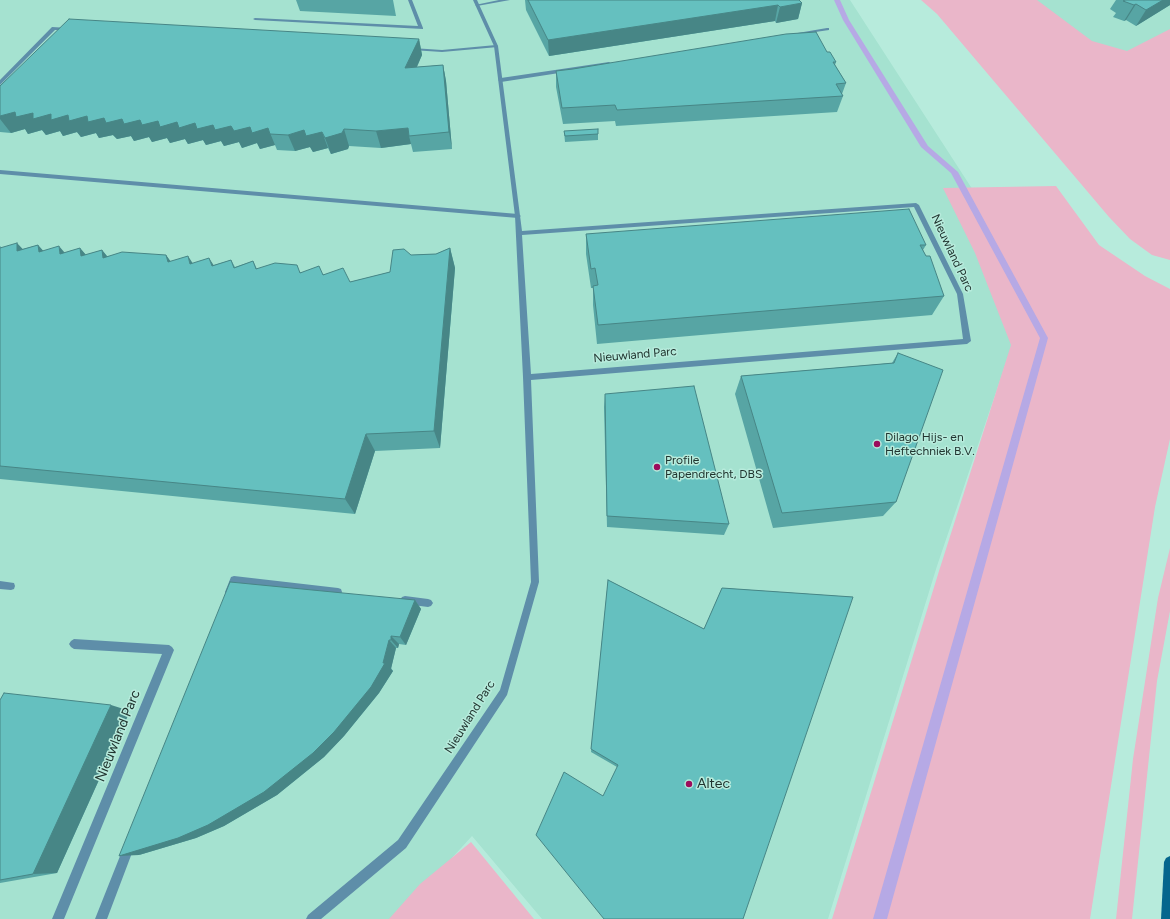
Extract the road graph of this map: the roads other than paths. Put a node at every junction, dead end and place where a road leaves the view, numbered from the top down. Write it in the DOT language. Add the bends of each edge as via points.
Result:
graph roads {
  1 [pos="410,0"];
  2 [pos="508,0"];
  3 [pos="476,2"];
  4 [pos="254,20"];
  5 [pos="827,29"];
  6 [pos="78,30"];
  7 [pos="781,36"];
  8 [pos="496,46"];
  9 [pos="402,49"];
  10 [pos="617,62"];
  11 [pos="501,80"];
  12 [pos="0,83"];
  13 [pos="0,172"];
  14 [pos="518,216"];
  15 [pos="519,233"];
  16 [pos="527,377"];
  17 [pos="0,585"];
  18 [pos="11,586"];
  19 [pos="350,594"];
  20 [pos="397,599"];
  21 [pos="225,602"];
  22 [pos="428,603"];
  23 [pos="74,644"];
  24 [pos="133,838"];
  25 [pos="1170,862"];
  26 [pos="58,919"];
  27 [pos="101,919"];
  28 [pos="312,919"];
  29 [pos="1167,919"];
  1 -- 4 [label="street" via="421,28"];
  2 -- 3 [label="street, Nieuwland Parc"];
  3 -- 8 [label="street, Nieuwland Parc"];
  5 -- 7 [label="street"];
  6 -- 12 [label="street" via="54,28"];
  8 -- 9 [label="street" via="442,51"];
  8 -- 11 [label="street, Nieuwland Parc"];
  10 -- 11 [label="street"];
  11 -- 14 [label="street, Nieuwland Parc"];
  13 -- 14 [label="street"];
  14 -- 15 [label="street, Nieuwland Parc"];
  15 -- 16 [label="street, Nieuwland Parc"];
  15 -- 16 [label="street, Nieuwland Parc" via="916,205 960,294 967,341"];
  16 -- 28 [label="street, Nieuwland Parc" via="535,582 504,692 402,844"];
  17 -- 18 [label="street"];
  19 -- 21 [label="street" via="234,580"];
  20 -- 22 [label="street"];
  23 -- 26 [label="street, Nieuwland Parc" via="169,650"];
  24 -- 27 [label="street"];
  25 -- 29 [label="main road"];
}
